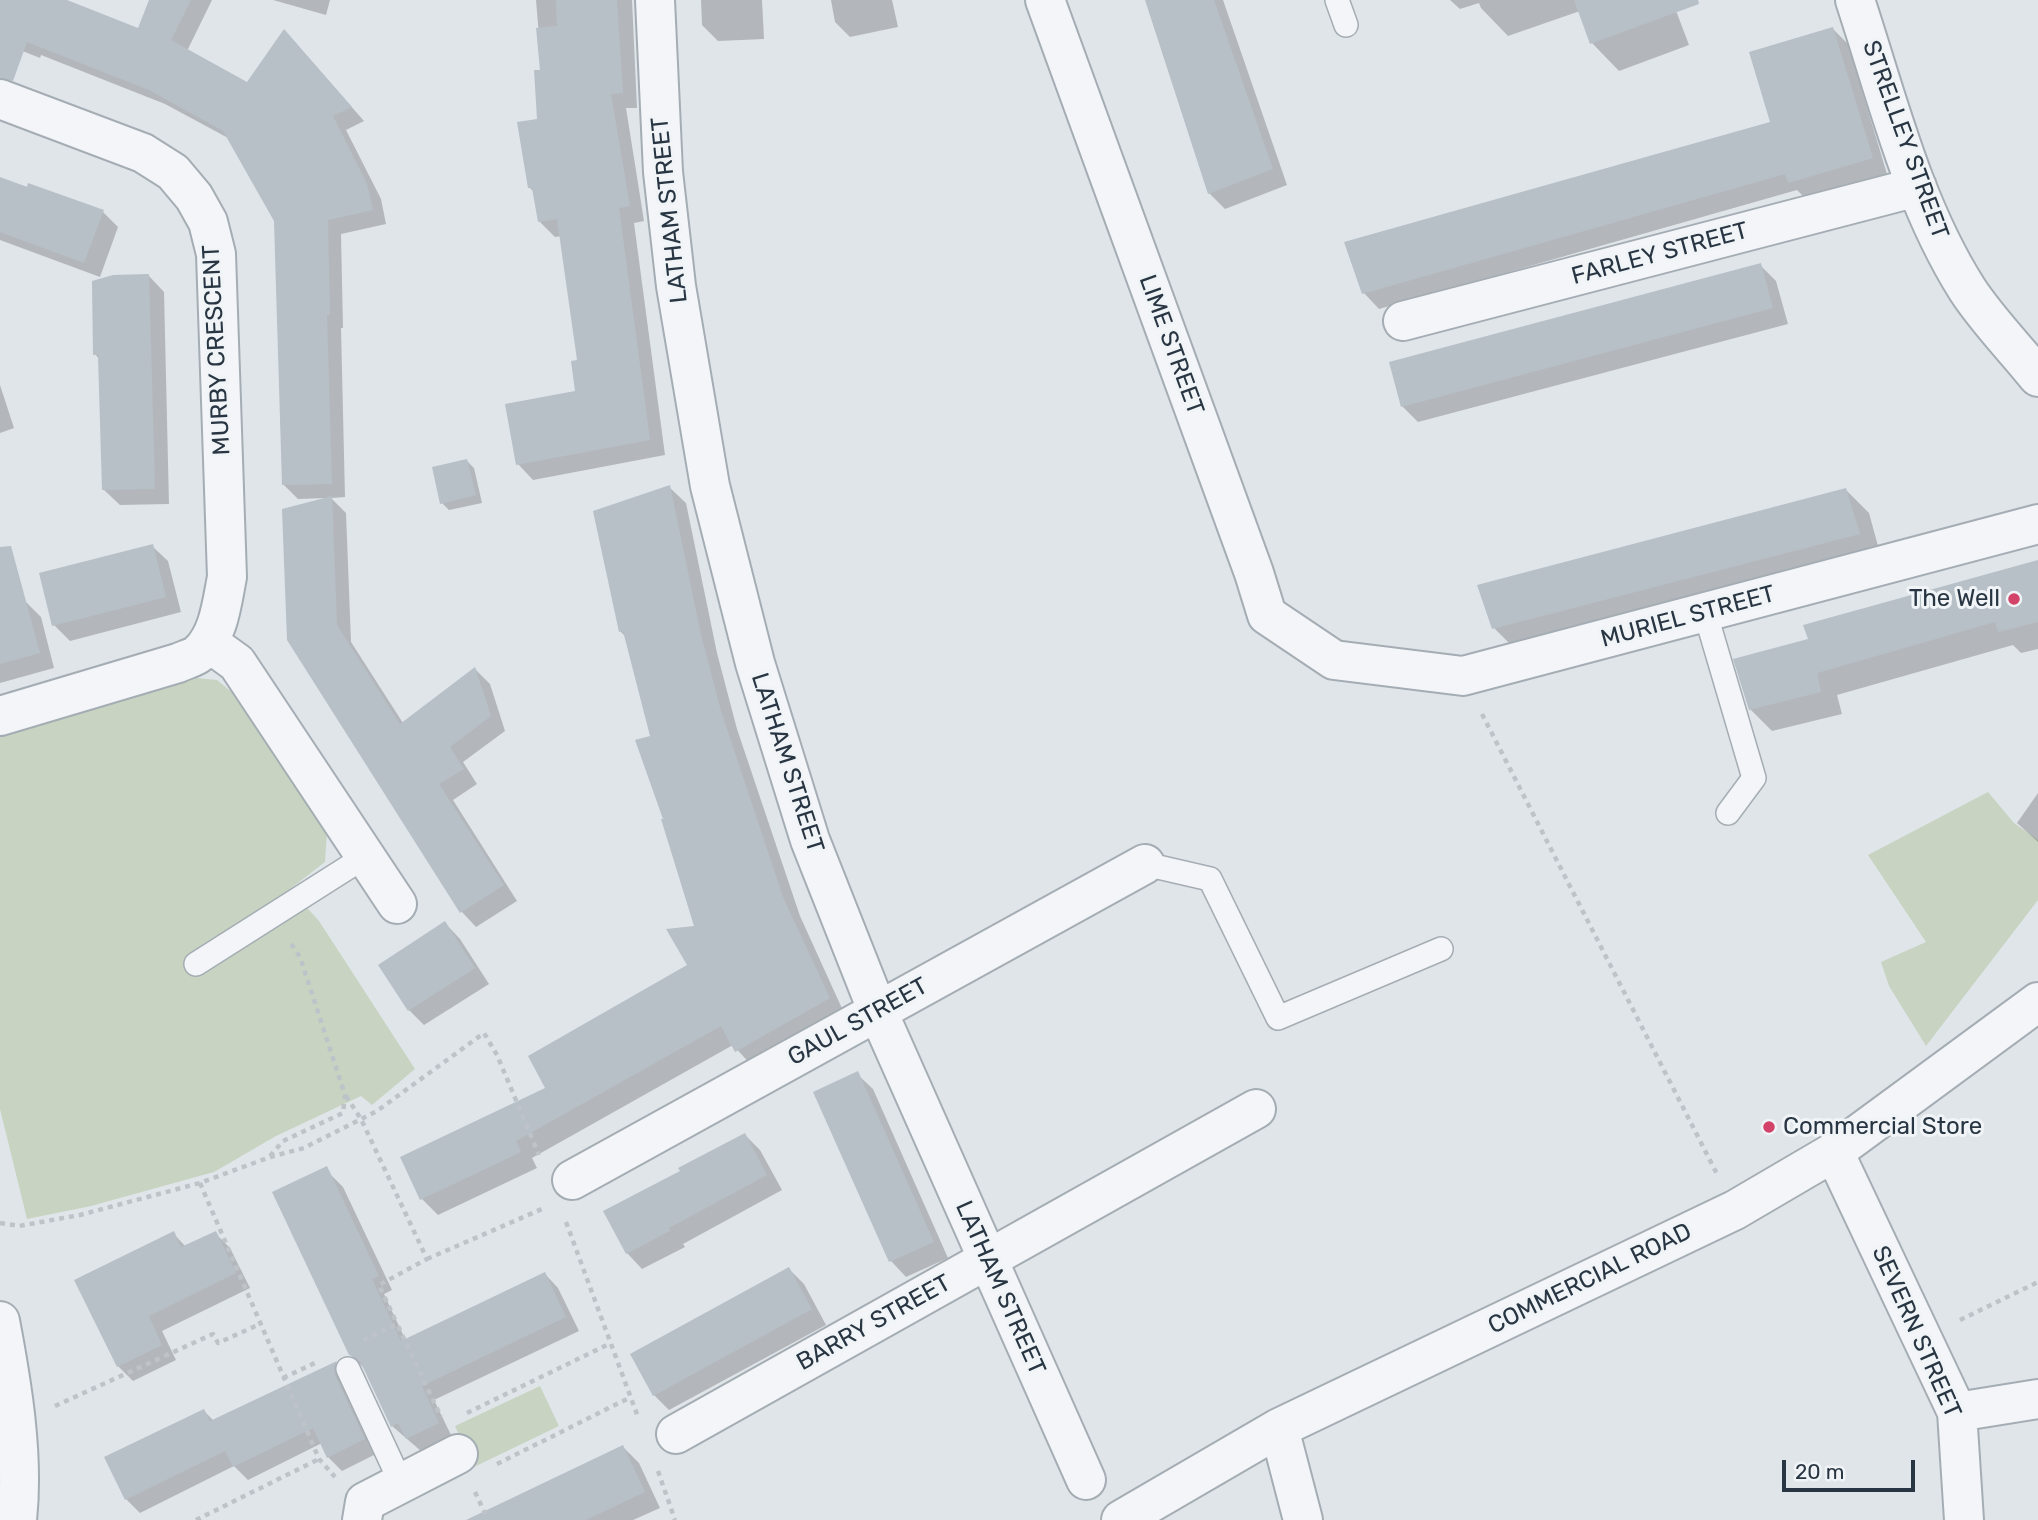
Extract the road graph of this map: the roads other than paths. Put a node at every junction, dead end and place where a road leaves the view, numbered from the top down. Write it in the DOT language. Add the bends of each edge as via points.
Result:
graph roads {
  1 [pos="656,0"];
  2 [pos="1045,0"];
  3 [pos="1337,0"];
  4 [pos="1855,0"];
  5 [pos="1346,25"];
  6 [pos="0,99"];
  7 [pos="1917,187"];
  8 [pos="1403,321"];
  9 [pos="2038,377"];
  10 [pos="2038,524"];
  11 [pos="1705,612"];
  12 [pos="208,642"];
  13 [pos="1334,660"];
  14 [pos="0,716"];
  15 [pos="1728,813"];
  16 [pos="366,856"];
  17 [pos="1144,864"];
  18 [pos="397,904"];
  19 [pos="1441,949"];
  20 [pos="196,964"];
  21 [pos="2038,1002"];
  22 [pos="878,1012"];
  23 [pos="1256,1109"];
  24 [pos="1834,1152"];
  25 [pos="557,1191"];
  26 [pos="987,1259"];
  27 [pos="0,1321"];
  28 [pos="348,1369"];
  29 [pos="2038,1399"];
  30 [pos="1956,1412"];
  31 [pos="1279,1428"];
  32 [pos="664,1446"];
  33 [pos="457,1452"];
  34 [pos="1086,1480"];
  35 [pos="401,1483"];
  36 [pos="363,1511"];
  37 [pos="17,1520"];
  38 [pos="1121,1520"];
  39 [pos="1303,1520"];
  40 [pos="1964,1520"];
  1 -- 22 [label="street, LATHAM STREET" via="663,172 676,286 710,486 755,663 810,840"];
  2 -- 13 [label="street, LIME STREET" via="1267,615"];
  3 -- 5 [label="lane"];
  4 -- 7 [label="street, STRELLEY STREET"];
  6 -- 12 [label="street, MURBY CRESCENT" via="143,153 173,172 208,222 216,254 227,577 221,611"];
  7 -- 8 [label="street, FARLEY STREET"];
  7 -- 9 [label="street, STRELLEY STREET" via="1938,237 1969,291"];
  10 -- 11 [label="street, MURIEL STREET"];
  11 -- 13 [label="street, MURIEL STREET" via="1463,676"];
  11 -- 15 [label="lane" via="1754,778"];
  12 -- 14 [label="street" via="197,655 178,663"];
  12 -- 16 [label="street" via="237,663"];
  16 -- 18 [label="street"];
  16 -- 20 [label="lane"];
  17 -- 19 [label="lane" via="1210,879 1278,1018"];
  17 -- 22 [label="street, GAUL STREET"];
  21 -- 24 [label="street, COMMERCIAL ROAD"];
  22 -- 25 [label="street, GAUL STREET"];
  22 -- 26 [label="street, LATHAM STREET"];
  23 -- 26 [label="street, BARRY STREET"];
  24 -- 30 [label="street, SEVERN STREET"];
  24 -- 31 [label="street, COMMERCIAL ROAD" via="1735,1209"];
  26 -- 32 [label="street, BARRY STREET"];
  26 -- 34 [label="street, LATHAM STREET"];
  27 -- 37 [label="street" via="15,1424"];
  28 -- 35 [label="lane"];
  29 -- 30 [label="street"];
  30 -- 40 [label="street, SEVERN STREET"];
  31 -- 38 [label="street, COMMERCIAL ROAD"];
  31 -- 39 [label="street"];
  33 -- 35 [label="street"];
  35 -- 36 [label="street"];
}
